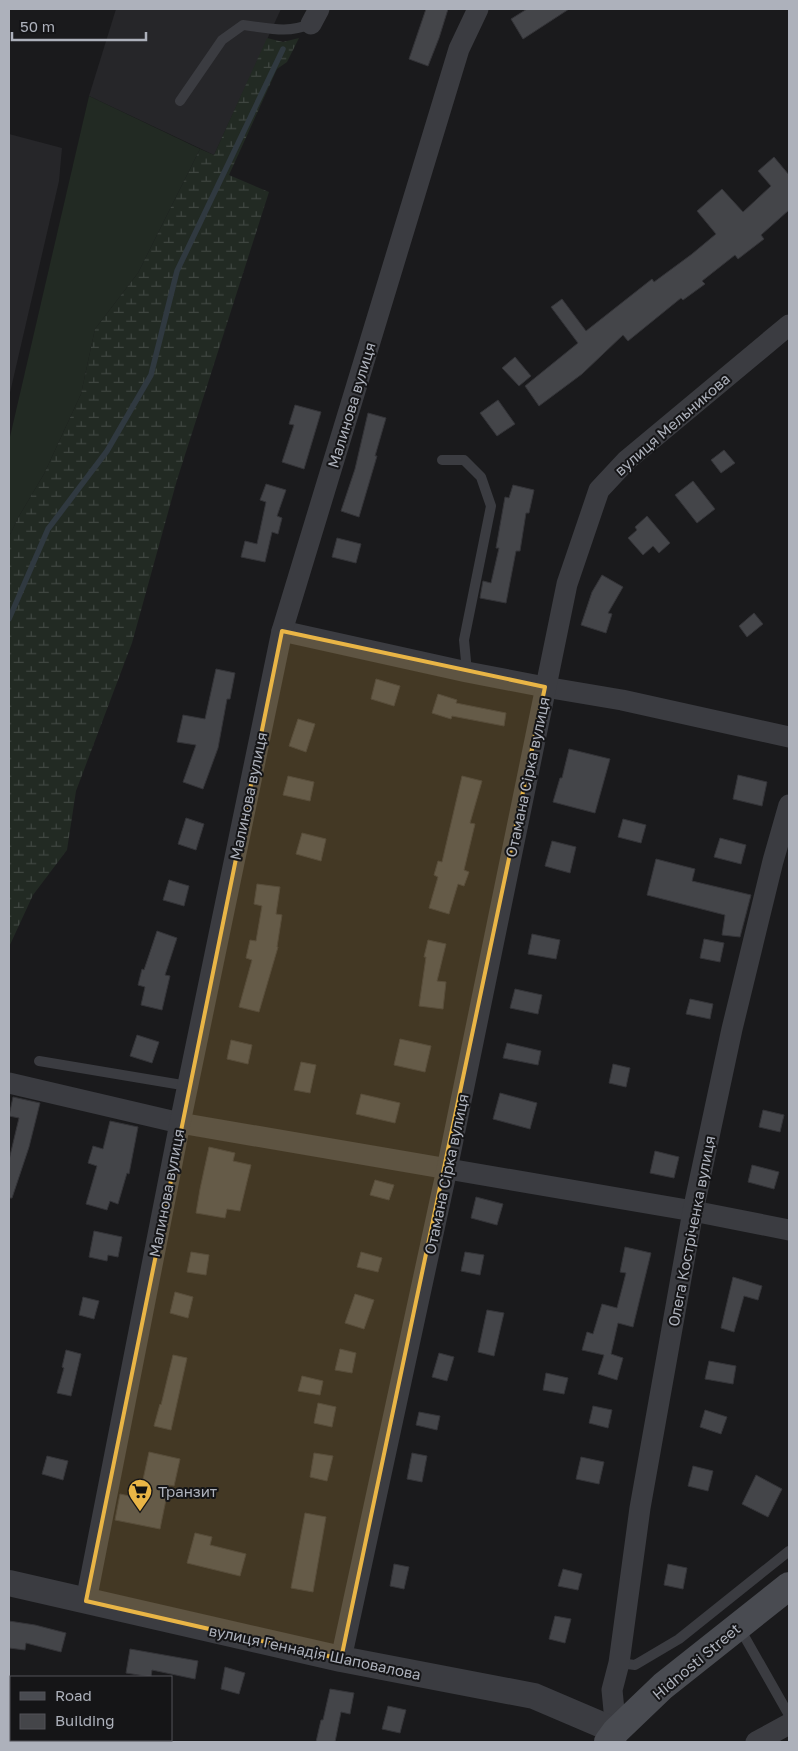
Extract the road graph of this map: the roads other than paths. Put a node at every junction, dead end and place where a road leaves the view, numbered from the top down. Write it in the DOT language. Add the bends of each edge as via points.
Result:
graph roads {
  1 [pos="478,9"];
  2 [pos="315,16"];
  3 [pos="180,101"];
  4 [pos="789,325"];
  5 [pos="442,460"];
  6 [pos="282,631"];
  7 [pos="467,672"];
  8 [pos="545,688"];
  9 [pos="789,737"];
  10 [pos="789,805"];
  11 [pos="39,1061"];
  12 [pos="9,1083"];
  13 [pos="188,1086"];
  14 [pos="180,1124"];
  15 [pos="447,1169"];
  16 [pos="694,1211"];
  17 [pos="789,1230"];
  18 [pos="789,1551"];
  19 [pos="9,1583"];
  20 [pos="789,1586"];
  21 [pos="86,1601"];
  22 [pos="739,1626"];
  23 [pos="341,1659"];
  24 [pos="619,1663"];
  25 [pos="789,1715"];
  26 [pos="789,1724"];
  27 [pos="607,1739"];
  28 [pos="756,1742"];
  1 -- 6 [label="street, Малинова вулиця" via="459,49"];
  2 -- 3 [label="lane" via="282,31 243,25 222,40"];
  4 -- 8 [label="street, вулиця Мельникова" via="627,460 599,490 567,584"];
  5 -- 7 [label="lane" via="464,460 481,477 491,506 464,640"];
  6 -- 7 [label="street"];
  6 -- 13 [label="street, Малинова вулиця"];
  7 -- 8 [label="street"];
  8 -- 9 [label="street" via="622,700"];
  8 -- 15 [label="street, Отамана Сірка вулиця"];
  10 -- 16 [label="street, Олега Костріченка вулиця" via="732,1029"];
  11 -- 13 [label="lane"];
  12 -- 14 [label="street"];
  13 -- 14 [label="street, Малинова вулиця"];
  14 -- 15 [label="street"];
  14 -- 21 [label="street, Малинова вулиця"];
  15 -- 16 [label="street"];
  15 -- 23 [label="street, Отамана Сірка вулиця"];
  16 -- 17 [label="street"];
  16 -- 24 [label="street, Олега Костріченка вулиця" via="640,1508"];
  18 -- 24 [label="lane" via="679,1638 635,1665"];
  19 -- 21 [label="street, вулиця Геннадія Шаповалова"];
  20 -- 22 [label="main road, Hidnosti Street"];
  21 -- 23 [label="street, вулиця Геннадія Шаповалова"];
  22 -- 25 [label="lane"];
  22 -- 27 [label="main road, Hidnosti Street" via="663,1686"];
  23 -- 27 [label="street, вулиця Геннадія Шаповалова" via="534,1696"];
  24 -- 27 [label="street, Олега Костріченка вулиця" via="612,1690"];
  26 -- 28 [label="street"];
}
